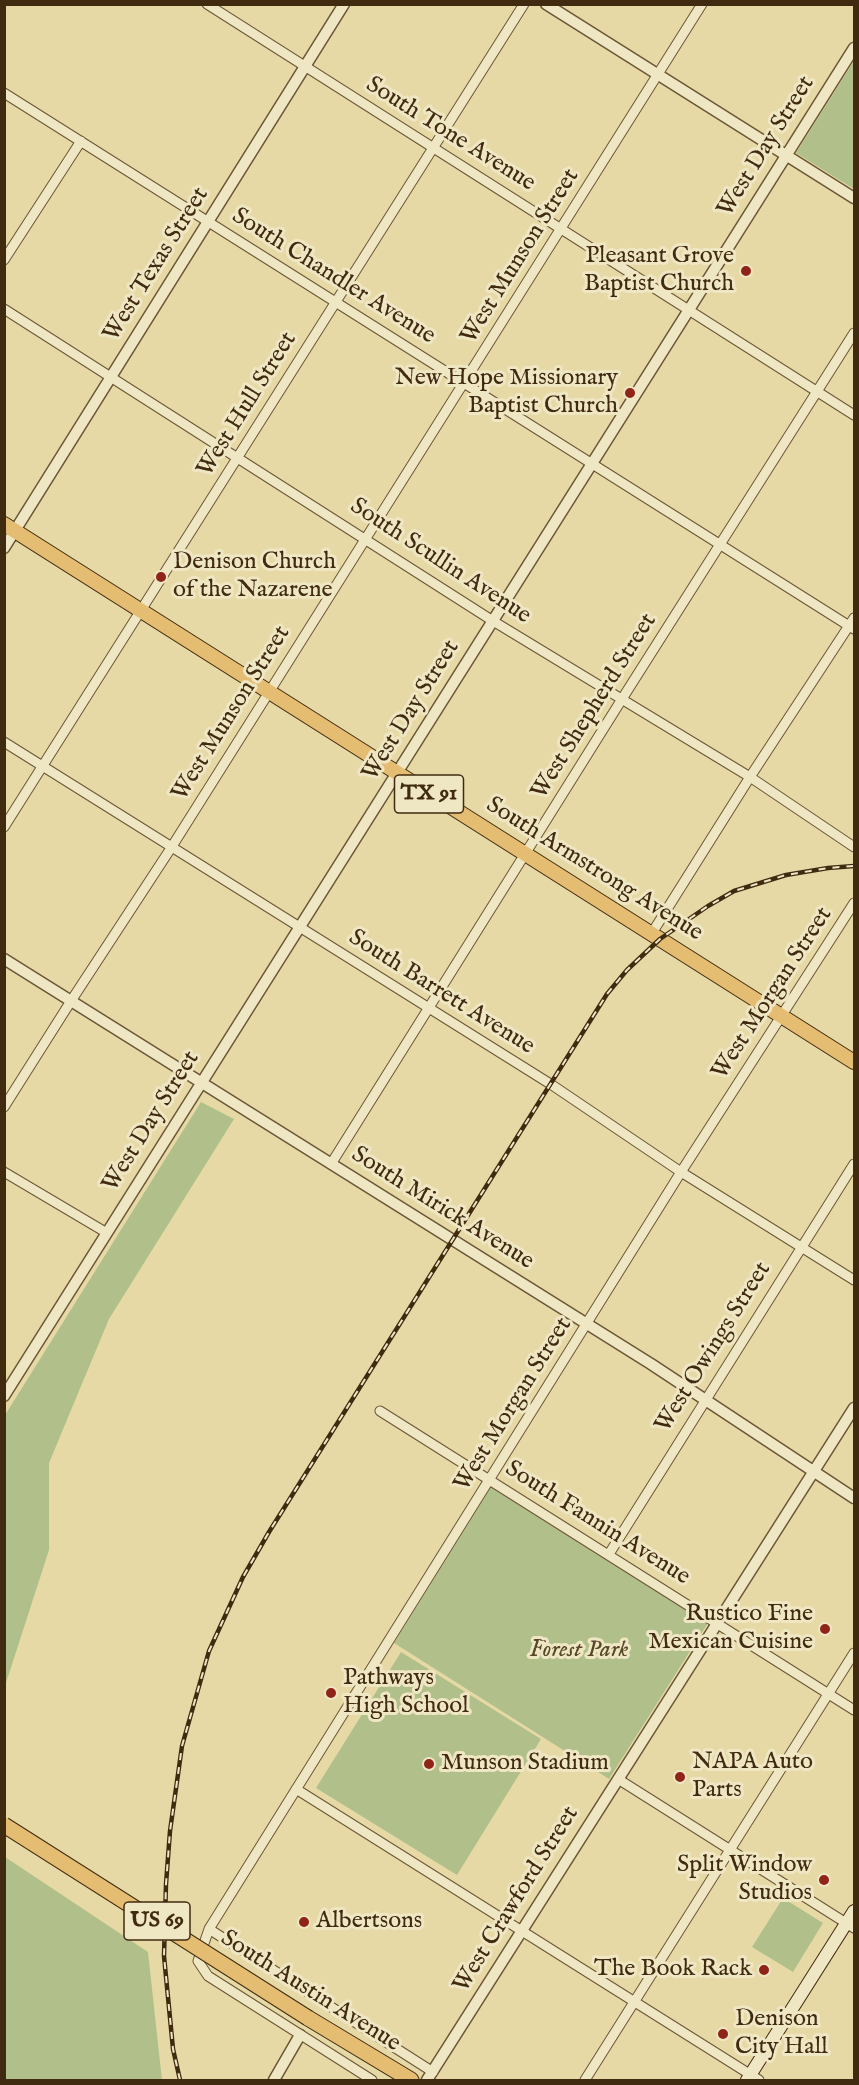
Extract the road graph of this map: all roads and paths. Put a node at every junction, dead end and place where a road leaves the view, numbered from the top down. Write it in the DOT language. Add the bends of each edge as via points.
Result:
graph roads {
  1 [pos="207,4"];
  2 [pos="345,4"];
  3 [pos="524,4"];
  4 [pos="546,4"];
  5 [pos="702,4"];
  6 [pos="855,48"];
  7 [pos="306,67"];
  8 [pos="658,75"];
  9 [pos="4,93"];
  10 [pos="81,141"];
  11 [pos="434,148"];
  12 [pos="787,156"];
  13 [pos="855,198"];
  14 [pos="209,222"];
  15 [pos="561,229"];
  16 [pos="4,260"];
  17 [pos="336,302"];
  18 [pos="4,309"];
  19 [pos="689,310"];
  20 [pos="855,333"];
  21 [pos="112,377"];
  22 [pos="464,384"];
  23 [pos="817,392"];
  24 [pos="855,415"];
  25 [pos="238,457"];
  26 [pos="592,464"];
  27 [pos="10,527"];
  28 [pos="366,538"];
  29 [pos="720,545"];
  30 [pos="4,548"];
  31 [pos="141,611"];
  32 [pos="494,621"];
  33 [pos="853,624"];
  34 [pos="269,692"];
  35 [pos="622,699"];
  36 [pos="4,742"];
  37 [pos="42,766"];
  38 [pos="397,773"];
  39 [pos="750,777"];
  40 [pos="4,827"];
  41 [pos="171,848"];
  42 [pos="855,848"];
  43 [pos="525,853"];
  44 [pos="855,903"];
  45 [pos="299,927"];
  46 [pos="652,933"];
  47 [pos="4,959"];
  48 [pos="71,1001"];
  49 [pos="428,1008"];
  50 [pos="782,1016"];
  51 [pos="855,1062"];
  52 [pos="202,1083"];
  53 [pos="4,1107"];
  54 [pos="331,1164"];
  55 [pos="855,1164"];
  56 [pos="4,1172"];
  57 [pos="681,1172"];
  58 [pos="107,1233"];
  59 [pos="802,1246"];
  60 [pos="855,1280"];
  61 [pos="587,1324"];
  62 [pos="5,1395"];
  63 [pos="705,1400"];
  64 [pos="855,1408"];
  65 [pos="380,1411"];
  66 [pos="814,1471"];
  67 [pos="490,1480"];
  68 [pos="855,1498"];
  69 [pos="609,1554"];
  70 [pos="718,1624"];
  71 [pos="855,1653"];
  72 [pos="830,1694"];
  73 [pos="855,1710"];
  74 [pos="618,1779"];
  75 [pos="296,1789"];
  76 [pos="4,1825"];
  77 [pos="731,1850"];
  78 [pos="855,1911"];
  79 [pos="850,1926"];
  80 [pos="209,1929"];
  81 [pos="522,1932"];
  82 [pos="634,2003"];
  83 [pos="300,2035"];
  84 [pos="430,2076"];
  85 [pos="752,2079"];
  86 [pos="274,2080"];
  87 [pos="372,2080"];
  88 [pos="411,2080"];
  89 [pos="585,2080"];
  1 -- 7 [label="street, South Tone Avenue"];
  2 -- 7 [label="street, West Texas Street"];
  3 -- 11 [label="street, West Hull Street"];
  4 -- 8 [label="street"];
  5 -- 8 [label="street, West Munson Street"];
  6 -- 12 [label="street, West Day Street"];
  7 -- 11 [label="street, South Tone Avenue"];
  7 -- 14 [label="street, West Texas Street"];
  8 -- 12 [label="street"];
  8 -- 15 [label="street, West Munson Street"];
  9 -- 10 [label="street, South Chandler Avenue"];
  10 -- 14 [label="street, South Chandler Avenue"];
  10 -- 16 [label="street"];
  11 -- 15 [label="street, South Tone Avenue"];
  11 -- 17 [label="street, West Hull Street"];
  12 -- 13 [label="street"];
  12 -- 19 [label="street, West Day Street"];
  14 -- 17 [label="street, South Chandler Avenue"];
  14 -- 21 [label="street, West Texas Street"];
  15 -- 19 [label="street, South Tone Avenue"];
  15 -- 22 [label="street, West Munson Street"];
  17 -- 22 [label="street, South Chandler Avenue"];
  17 -- 25 [label="street, West Hull Street"];
  18 -- 21 [label="street, South Scullin Avenue"];
  19 -- 23 [label="street, South Tone Avenue"];
  19 -- 26 [label="street, West Day Street"];
  20 -- 23 [label="street, West Shepherd Street"];
  21 -- 25 [label="street, South Scullin Avenue"];
  21 -- 27 [label="street, West Texas Street"];
  22 -- 26 [label="street, South Chandler Avenue"];
  22 -- 28 [label="street, West Munson Street"];
  23 -- 24 [label="street, South Tone Avenue"];
  23 -- 29 [label="street, West Shepherd Street"];
  25 -- 28 [label="street, South Scullin Avenue"];
  25 -- 31 [label="street, West Hull Street"];
  26 -- 29 [label="street, South Chandler Avenue"];
  26 -- 32 [label="street, West Day Street"];
  27 -- 30 [label="street, West Texas Street"];
  27 -- 31 [label="main road, South Armstrong Avenue / TX 91"];
  28 -- 32 [label="street, South Scullin Avenue"];
  28 -- 34 [label="street, West Munson Street"];
  29 -- 33 [label="street, South Chandler Avenue"];
  29 -- 35 [label="street, West Shepherd Street"];
  31 -- 34 [label="main road, South Armstrong Avenue / TX 91"];
  31 -- 37 [label="street, West Hull Street"];
  32 -- 35 [label="street, South Scullin Avenue"];
  32 -- 38 [label="street, West Day Street"];
  33 -- 39 [label="street"];
  34 -- 38 [label="main road, South Armstrong Avenue / TX 91"];
  34 -- 41 [label="street, West Munson Street"];
  35 -- 39 [label="street, South Scullin Avenue"];
  35 -- 43 [label="street, West Shepherd Street"];
  36 -- 37 [label="street, South Barrett Avenue"];
  37 -- 40 [label="street, West Hull Street"];
  37 -- 41 [label="street, South Barrett Avenue"];
  38 -- 43 [label="main road, South Armstrong Avenue / TX 91"];
  38 -- 45 [label="street, West Day Street"];
  39 -- 42 [label="street, South Scullin Avenue"];
  39 -- 46 [label="street"];
  41 -- 45 [label="street, South Barrett Avenue"];
  41 -- 48 [label="street, West Munson Street"];
  43 -- 46 [label="main road, South Armstrong Avenue / TX 91"];
  43 -- 49 [label="street, West Shepherd Street"];
  44 -- 50 [label="street, West Morgan Street"];
  45 -- 49 [label="street, South Barrett Avenue"];
  45 -- 52 [label="street, West Day Street"];
  46 -- 50 [label="main road, South Armstrong Avenue / TX 91"];
  47 -- 48 [label="street, South Mirick Avenue"];
  48 -- 52 [label="street, South Mirick Avenue"];
  48 -- 53 [label="street, West Munson Street"];
  49 -- 54 [label="street, West Shepherd Street"];
  49 -- 57 [label="street, South Barrett Avenue"];
  50 -- 51 [label="main road, South Armstrong Avenue / TX 91"];
  50 -- 57 [label="street, West Morgan Street"];
  52 -- 54 [label="street, South Mirick Avenue"];
  52 -- 58 [label="street, West Day Street"];
  54 -- 61 [label="street, South Mirick Avenue"];
  55 -- 59 [label="street, West Owings Street"];
  56 -- 58 [label="street"];
  57 -- 59 [label="street, South Barrett Avenue"];
  57 -- 61 [label="street, West Morgan Street"];
  58 -- 62 [label="street, West Day Street"];
  59 -- 60 [label="street, South Barrett Avenue"];
  59 -- 63 [label="street, West Owings Street"];
  61 -- 63 [label="street, South Mirick Avenue"];
  61 -- 67 [label="street, West Morgan Street"];
  63 -- 66 [label="street, South Mirick Avenue"];
  63 -- 69 [label="street, West Owings Street"];
  64 -- 66 [label="street, West Crawford Street"];
  65 -- 67 [label="street, South Fannin Avenue"];
  66 -- 68 [label="street, South Mirick Avenue"];
  66 -- 70 [label="street, West Crawford Street"];
  67 -- 69 [label="street, South Fannin Avenue"];
  67 -- 75 [label="street, West Morgan Street"];
  69 -- 70 [label="street, South Fannin Avenue"];
  70 -- 72 [label="street, South Fannin Avenue"];
  70 -- 74 [label="street, West Crawford Street"];
  71 -- 72 [label="street"];
  72 -- 73 [label="street, South Fannin Avenue"];
  72 -- 77 [label="street"];
  74 -- 77 [label="street"];
  74 -- 81 [label="street, West Crawford Street"];
  75 -- 80 [label="street, West Morgan Street"];
  75 -- 81 [label="street"];
  76 -- 88 [label="highway, South Austin Avenue / US 69, bridge"];
  77 -- 79 [label="street"];
  77 -- 82 [label="street"];
  78 -- 79 [label="main road"];
  79 -- 85 [label="main road"];
  80 -- 83 [label="street, West Morgan Street" via="198,1961 208,1976"];
  80 -- 84 [label="street"];
  81 -- 82 [label="street"];
  81 -- 84 [label="street, West Crawford Street"];
  82 -- 85 [label="street"];
  82 -- 89 [label="street"];
  83 -- 86 [label="street"];
  83 -- 87 [label="street"];
}
